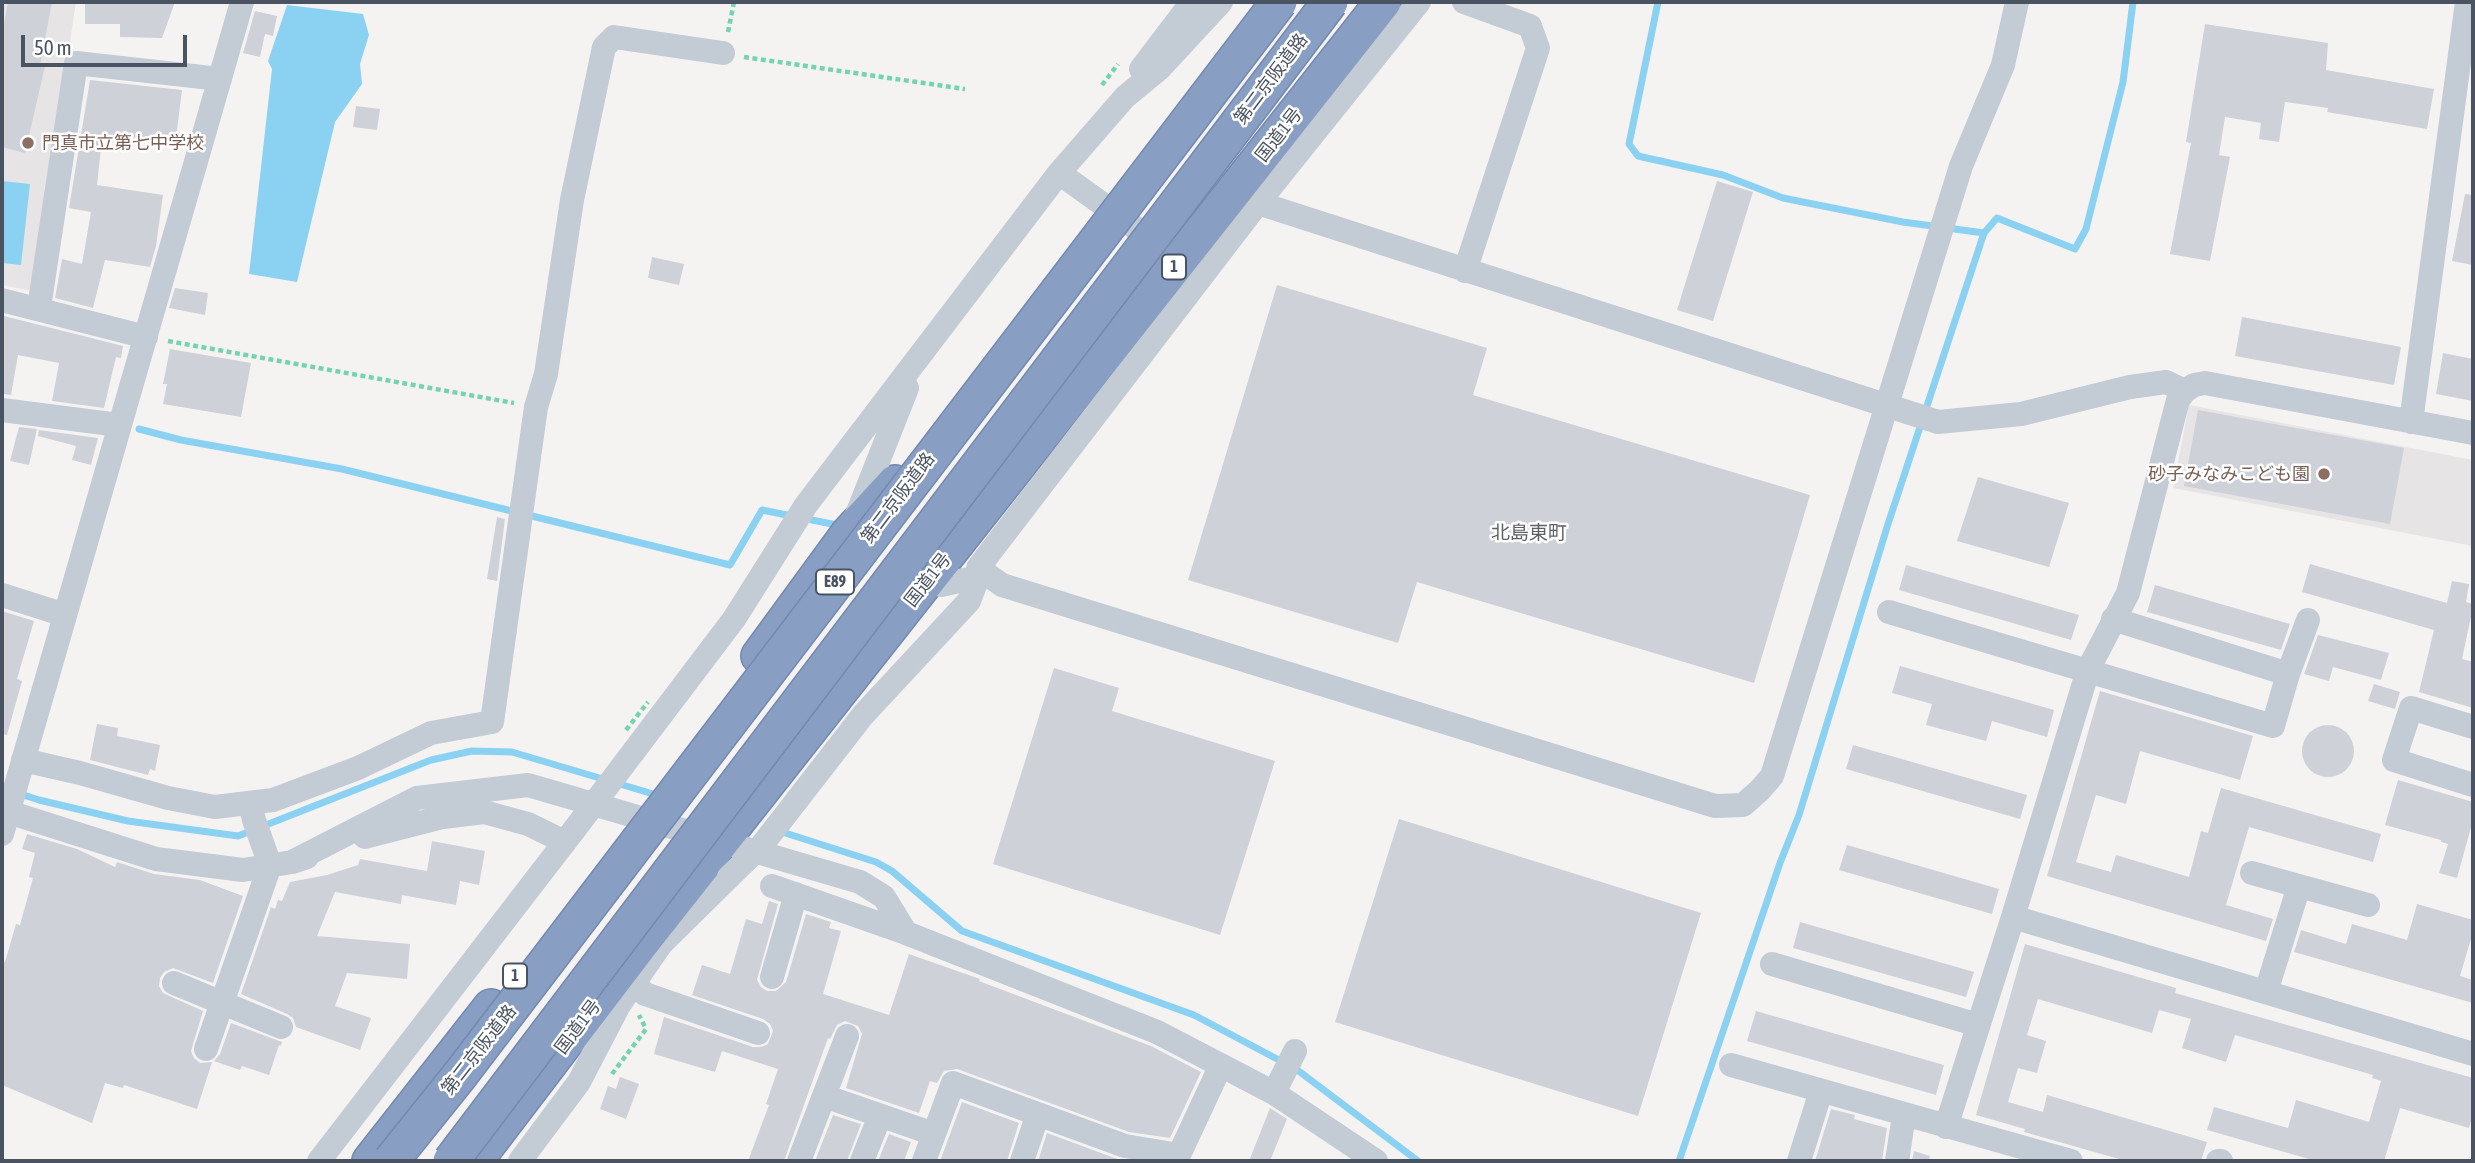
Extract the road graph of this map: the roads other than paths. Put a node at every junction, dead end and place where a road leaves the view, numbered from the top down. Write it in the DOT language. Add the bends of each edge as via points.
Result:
graph roads {
  1 [pos="242,2"];
  2 [pos="1192,2"];
  3 [pos="1222,2"];
  4 [pos="1263,2"];
  5 [pos="1279,2"];
  6 [pos="1330,2"];
  7 [pos="1383,2"];
  8 [pos="1419,2"];
  9 [pos="1464,2"];
  10 [pos="2017,2"];
  11 [pos="2467,2"];
  12 [pos="723,53"];
  13 [pos="220,79"];
  14 [pos="1125,97"];
  15 [pos="1304,124"];
  16 [pos="1059,173"];
  17 [pos="1258,203"];
  18 [pos="1110,210"];
  19 [pos="1465,271"];
  20 [pos="2,300"];
  21 [pos="39,308"];
  22 [pos="146,337"];
  23 [pos="918,360"];
  24 [pos="2185,391"];
  25 [pos="1887,406"];
  26 [pos="2,410"];
  27 [pos="2411,422"];
  28 [pos="119,425"];
  29 [pos="2473,433"];
  30 [pos="849,533"];
  31 [pos="978,573"];
  32 [pos="927,581"];
  33 [pos="2,595"];
  34 [pos="1889,612"];
  35 [pos="65,615"];
  36 [pos="2113,619"];
  37 [pos="2308,620"];
  38 [pos="2088,670"];
  39 [pos="2288,674"];
  40 [pos="2473,727"];
  41 [pos="20,769"];
  42 [pos="2473,785"];
  43 [pos="650,803"];
  44 [pos="252,812"];
  45 [pos="6,815"];
  46 [pos="733,827"];
  47 [pos="570,836"];
  48 [pos="275,860"];
  49 [pos="2252,873"];
  50 [pos="772,886"];
  51 [pos="2299,886"];
  52 [pos="796,894"];
  53 [pos="2368,905"];
  54 [pos="2013,917"];
  55 [pos="906,933"];
  56 [pos="1772,964"];
  57 [pos="772,977"];
  58 [pos="174,983"];
  59 [pos="634,984"];
  60 [pos="2266,992"];
  61 [pos="222,1003"];
  62 [pos="1979,1025"];
  63 [pos="281,1027"];
  64 [pos="758,1033"];
  65 [pos="847,1035"];
  66 [pos="206,1049"];
  67 [pos="1295,1051"];
  68 [pos="2473,1054"];
  69 [pos="1222,1065"];
  70 [pos="1731,1065"];
  71 [pos="1821,1091"];
  72 [pos="1274,1093"];
  73 [pos="824,1096"];
  74 [pos="1038,1114"];
  75 [pos="1904,1115"];
  76 [pos="880,1116"];
  77 [pos="1946,1127"];
  78 [pos="934,1135"];
  79 [pos="493,1146"];
  80 [pos="1123,1154"];
  81 [pos="1179,1158"];
  82 [pos="2059,1159"];
  83 [pos="320,1161"];
  84 [pos="370,1161"];
  85 [pos="391,1161"];
  86 [pos="451,1161"];
  87 [pos="475,1161"];
  88 [pos="520,1161"];
  89 [pos="799,1161"];
  90 [pos="862,1161"];
  91 [pos="924,1161"];
  92 [pos="1022,1161"];
  93 [pos="1376,1161"];
  94 [pos="1799,1161"];
  95 [pos="1897,1161"];
  1 -- 13 [label="street"];
  2 -- 14 [label="street"];
  3 -- 14 [label="street" via="1159,69"];
  4 -- 18 [label="highway, 1"];
  5 -- 85 [label="highway, 第二京阪道路 / E89, bridge"];
  6 -- 86 [label="highway, 第二京阪道路 / E89, bridge"];
  7 -- 15 [label="highway, 国道1号 / 1"];
  8 -- 15 [label="street"];
  9 -- 19 [label="street" via="1530,26 1538,48"];
  10 -- 25 [label="street" via="2003,65 1961,166"];
  11 -- 27 [label="street"];
  12 -- 44 [label="street" via="614,37 604,47 572,200 546,374 536,407 492,722 432,733"];
  13 -- 21 [label="street" via="76,63"];
  13 -- 22 [label="street"];
  14 -- 16 [label="street"];
  15 -- 17 [label="street"];
  15 -- 18 [label="street" via="1282,113 1260,135 1188,239 1158,244"];
  15 -- 32 [label="highway, 国道1号 / 1"];
  16 -- 18 [label="street"];
  16 -- 23 [label="street"];
  17 -- 19 [label="street"];
  17 -- 31 [label="street"];
  18 -- 30 [label="highway, 1" via="974,393"];
  19 -- 25 [label="street"];
  20 -- 21 [label="street"];
  21 -- 22 [label="street"];
  22 -- 28 [label="street"];
  23 -- 30 [label="street"];
  23 -- 47 [label="street, bridge" via="796,521 734,619"];
  24 -- 25 [label="street" via="2166,382 2130,387 2021,414 1928,418"];
  24 -- 27 [label="street" via="2205,383"];
  24 -- 36 [label="street" via="2178,400 2127,593"];
  25 -- 31 [label="street" via="1772,776 1743,805 1715,806 1675,794 1002,586"];
  26 -- 28 [label="street"];
  27 -- 29 [label="street"];
  28 -- 35 [label="street"];
  30 -- 43 [label="highway, 1"];
  31 -- 32 [label="street" via="941,585"];
  31 -- 59 [label="street, bridge" via="968,601 863,715 762,845 661,944"];
  32 -- 46 [label="highway, 国道1号 / 1"];
  33 -- 35 [label="street"];
  34 -- 38 [label="street"];
  35 -- 41 [label="street"];
  36 -- 38 [label="street"];
  36 -- 39 [label="street"];
  37 -- 39 [label="street"];
  38 -- 39 [label="street" via="2273,726"];
  38 -- 54 [label="street"];
  40 -- 42 [label="street" via="2411,708 2394,760"];
  41 -- 44 [label="street" via="80,773 168,798"];
  41 -- 45 [label="street"];
  43 -- 46 [label="street"];
  43 -- 48 [label="street" via="528,785 417,798"];
  43 -- 84 [label="highway, 1"];
  44 -- 48 [label="street"];
  45 -- 48 [label="street" via="156,859 243,870"];
  46 -- 55 [label="street" via="860,882 884,897"];
  46 -- 79 [label="highway, 国道1号 / 1"];
  47 -- 48 [label="street" via="484,812 380,831"];
  47 -- 83 [label="street"];
  48 -- 61 [label="street"];
  49 -- 51 [label="street"];
  50 -- 52 [label="street"];
  51 -- 53 [label="street"];
  51 -- 60 [label="street"];
  52 -- 55 [label="street"];
  52 -- 57 [label="street"];
  54 -- 60 [label="street"];
  54 -- 62 [label="street"];
  55 -- 69 [label="street" via="1157,1032"];
  56 -- 62 [label="street"];
  58 -- 61 [label="street"];
  59 -- 64 [label="street" via="645,994"];
  59 -- 88 [label="street" via="579,1082"];
  60 -- 68 [label="street"];
  61 -- 63 [label="street"];
  61 -- 66 [label="street"];
  62 -- 77 [label="street"];
  65 -- 73 [label="street"];
  67 -- 72 [label="street"];
  69 -- 72 [label="street"];
  69 -- 81 [label="street"];
  70 -- 71 [label="street"];
  71 -- 75 [label="street"];
  71 -- 94 [label="street"];
  72 -- 93 [label="street"];
  73 -- 76 [label="street"];
  73 -- 89 [label="street"];
  74 -- 78 [label="street" via="953,1083"];
  74 -- 80 [label="street"];
  74 -- 92 [label="street"];
  75 -- 77 [label="street"];
  75 -- 95 [label="street"];
  76 -- 78 [label="street"];
  76 -- 90 [label="street"];
  77 -- 82 [label="street"];
  78 -- 91 [label="street"];
  79 -- 87 [label="highway, 国道1号 / 1"];
  80 -- 81 [label="street"];
}
